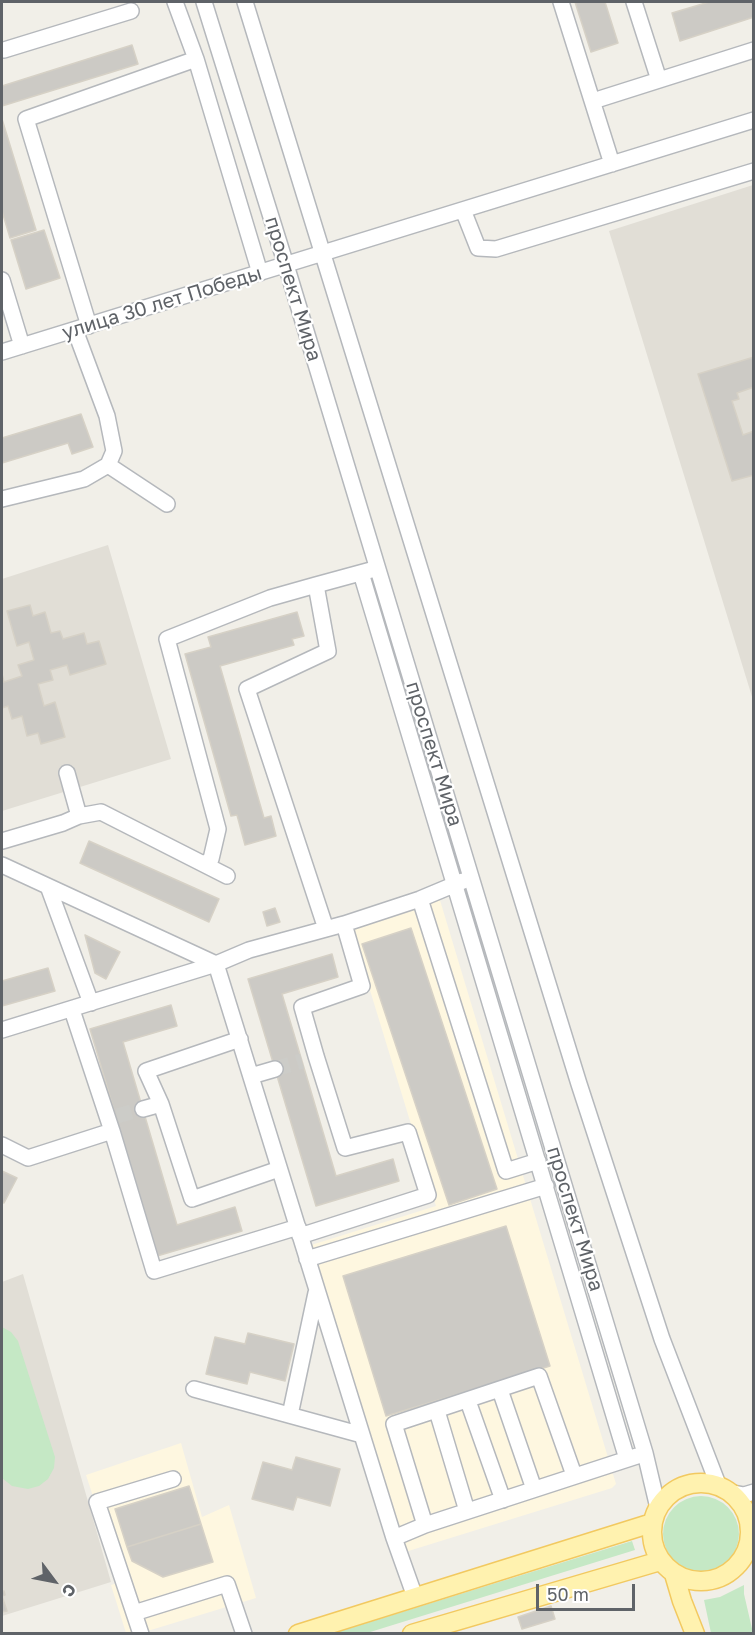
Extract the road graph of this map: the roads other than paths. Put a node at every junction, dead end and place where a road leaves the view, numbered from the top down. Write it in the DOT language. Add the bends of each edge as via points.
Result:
graph roads {
  1 [pos="175,2"];
  2 [pos="204,2"];
  3 [pos="245,2"];
  4 [pos="561,2"];
  5 [pos="634,2"];
  6 [pos="131,10"];
  7 [pos="2,48"];
  8 [pos="753,50"];
  9 [pos="196,59"];
  10 [pos="659,80"];
  11 [pos="593,101"];
  12 [pos="753,120"];
  13 [pos="612,164"];
  14 [pos="753,171"];
  15 [pos="463,210"];
  16 [pos="322,254"];
  17 [pos="286,265"];
  18 [pos="260,273"];
  19 [pos="2,280"];
  20 [pos="82,328"];
  21 [pos="22,346"];
  22 [pos="2,352"];
  23 [pos="108,465"];
  24 [pos="2,499"];
  25 [pos="167,504"];
  26 [pos="378,568"];
  27 [pos="361,573"];
  28 [pos="316,585"];
  29 [pos="67,773"];
  30 [pos="79,816"];
  31 [pos="2,841"];
  32 [pos="204,864"];
  33 [pos="2,865"];
  34 [pos="227,876"];
  35 [pos="471,876"];
  36 [pos="455,885"];
  37 [pos="49,889"];
  38 [pos="420,899"];
  39 [pos="344,924"];
  40 [pos="326,929"];
  41 [pos="216,964"];
  42 [pos="91,1002"];
  43 [pos="72,1010"];
  44 [pos="2,1030"];
  45 [pos="240,1039"];
  46 [pos="275,1069"];
  47 [pos="250,1076"];
  48 [pos="161,1104"];
  49 [pos="143,1109"];
  50 [pos="112,1122"];
  51 [pos="2,1145"];
  52 [pos="538,1161"];
  53 [pos="279,1169"];
  54 [pos="546,1186"];
  55 [pos="299,1231"];
  56 [pos="307,1259"];
  57 [pos="317,1290"];
  58 [pos="194,1389"];
  59 [pos="500,1390"];
  60 [pos="468,1401"];
  61 [pos="437,1411"];
  62 [pos="290,1415"];
  63 [pos="362,1435"];
  64 [pos="645,1453"];
  65 [pos="627,1459"];
  66 [pos="574,1475"];
  67 [pos="173,1479"];
  68 [pos="534,1489"];
  69 [pos="724,1489"];
  70 [pos="753,1492"];
  71 [pos="503,1500"];
  72 [pos="467,1511"];
  73 [pos="655,1516"];
  74 [pos="426,1525"];
  75 [pos="394,1538"];
  76 [pos="751,1544"];
  77 [pos="660,1561"];
  78 [pos="674,1574"];
  79 [pos="415,1597"];
  80 [pos="134,1613"];
  81 [pos="141,1634"];
  82 [pos="244,1634"];
  83 [pos="298,1634"];
  84 [pos="412,1634"];
  85 [pos="695,1634"];
  1 -- 9 [label="street"];
  2 -- 17 [label="street, проспект Мира"];
  3 -- 16 [label="street, проспект Мира"];
  4 -- 11 [label="street"];
  5 -- 10 [label="street"];
  6 -- 7 [label="street"];
  8 -- 10 [label="street"];
  9 -- 18 [label="street"];
  9 -- 20 [label="street" via="26,119"];
  10 -- 11 [label="street"];
  11 -- 13 [label="street"];
  12 -- 13 [label="street, улица 30 лет Победы"];
  13 -- 15 [label="street, улица 30 лет Победы"];
  14 -- 15 [label="street" via="496,249 478,248"];
  15 -- 16 [label="street, улица 30 лет Победы"];
  16 -- 17 [label="street, улица 30 лет Победы"];
  16 -- 69 [label="street, проспект Мира" via="662,1339 690,1416"];
  17 -- 18 [label="street, улица 30 лет Победы"];
  17 -- 26 [label="street, проспект Мира"];
  18 -- 20 [label="street, улица 30 лет Победы"];
  19 -- 21 [label="street"];
  20 -- 21 [label="street, улица 30 лет Победы"];
  20 -- 23 [label="street" via="114,451"];
  21 -- 22 [label="street, улица 30 лет Победы"];
  23 -- 24 [label="street" via="84,479"];
  23 -- 25 [label="street"];
  26 -- 27 [label="street"];
  26 -- 35 [label="street, проспект Мира"];
  27 -- 28 [label="street"];
  27 -- 36 [label="street"];
  28 -- 32 [label="street" via="270,598 167,639 218,829 211,859"];
  28 -- 40 [label="street" via="328,651 247,689"];
  29 -- 30 [label="street"];
  30 -- 31 [label="street"];
  30 -- 32 [label="street" via="101,812"];
  32 -- 34 [label="street"];
  33 -- 37 [label="street"];
  35 -- 36 [label="street"];
  35 -- 64 [label="street, проспект Мира"];
  36 -- 38 [label="street"];
  36 -- 52 [label="street"];
  37 -- 41 [label="street"];
  37 -- 42 [label="street"];
  38 -- 39 [label="street"];
  38 -- 52 [label="street" via="506,1171"];
  39 -- 40 [label="street"];
  39 -- 55 [label="street" via="362,986 302,1007 309,1059 345,1148 408,1132 428,1195"];
  40 -- 41 [label="street" via="249,950"];
  41 -- 42 [label="street"];
  41 -- 45 [label="street"];
  42 -- 43 [label="street"];
  43 -- 44 [label="street"];
  43 -- 50 [label="street"];
  45 -- 47 [label="street"];
  45 -- 48 [label="street" via="146,1071"];
  46 -- 47 [label="street"];
  47 -- 53 [label="street"];
  48 -- 49 [label="street"];
  48 -- 53 [label="street" via="192,1199"];
  50 -- 51 [label="street" via="28,1158"];
  50 -- 55 [label="street" via="153,1271"];
  52 -- 54 [label="street"];
  53 -- 55 [label="street"];
  54 -- 56 [label="street"];
  54 -- 65 [label="street"];
  55 -- 56 [label="street"];
  56 -- 57 [label="street"];
  57 -- 62 [label="street"];
  57 -- 63 [label="street"];
  58 -- 62 [label="street"];
  59 -- 60 [label="street"];
  59 -- 66 [label="street" via="539,1376"];
  59 -- 68 [label="street"];
  60 -- 61 [label="street"];
  60 -- 71 [label="street"];
  61 -- 72 [label="street"];
  61 -- 74 [label="street" via="394,1424"];
  62 -- 63 [label="street"];
  63 -- 75 [label="street"];
  64 -- 65 [label="street"];
  64 -- 73 [label="street, проспект Мира"];
  65 -- 66 [label="street"];
  66 -- 68 [label="street"];
  67 -- 80 [label="street" via="97,1502"];
  68 -- 71 [label="street"];
  69 -- 70 [label="street" via="744,1495"];
  69 -- 73 [label="main road" via="705,1484 684,1486 666,1497"];
  69 -- 76 [label="main road" via="745,1511"];
  71 -- 72 [label="street"];
  72 -- 74 [label="street"];
  73 -- 77 [label="main road" via="652,1543"];
  73 -- 79 [label="main road"];
  74 -- 75 [label="street"];
  75 -- 79 [label="street"];
  76 -- 78 [label="main road" via="736,1566 718,1578 696,1581"];
  77 -- 78 [label="main road"];
  77 -- 84 [label="main road"];
  78 -- 85 [label="main road"];
  79 -- 83 [label="main road"];
  80 -- 81 [label="street"];
  80 -- 82 [label="street" via="227,1584"];
}
